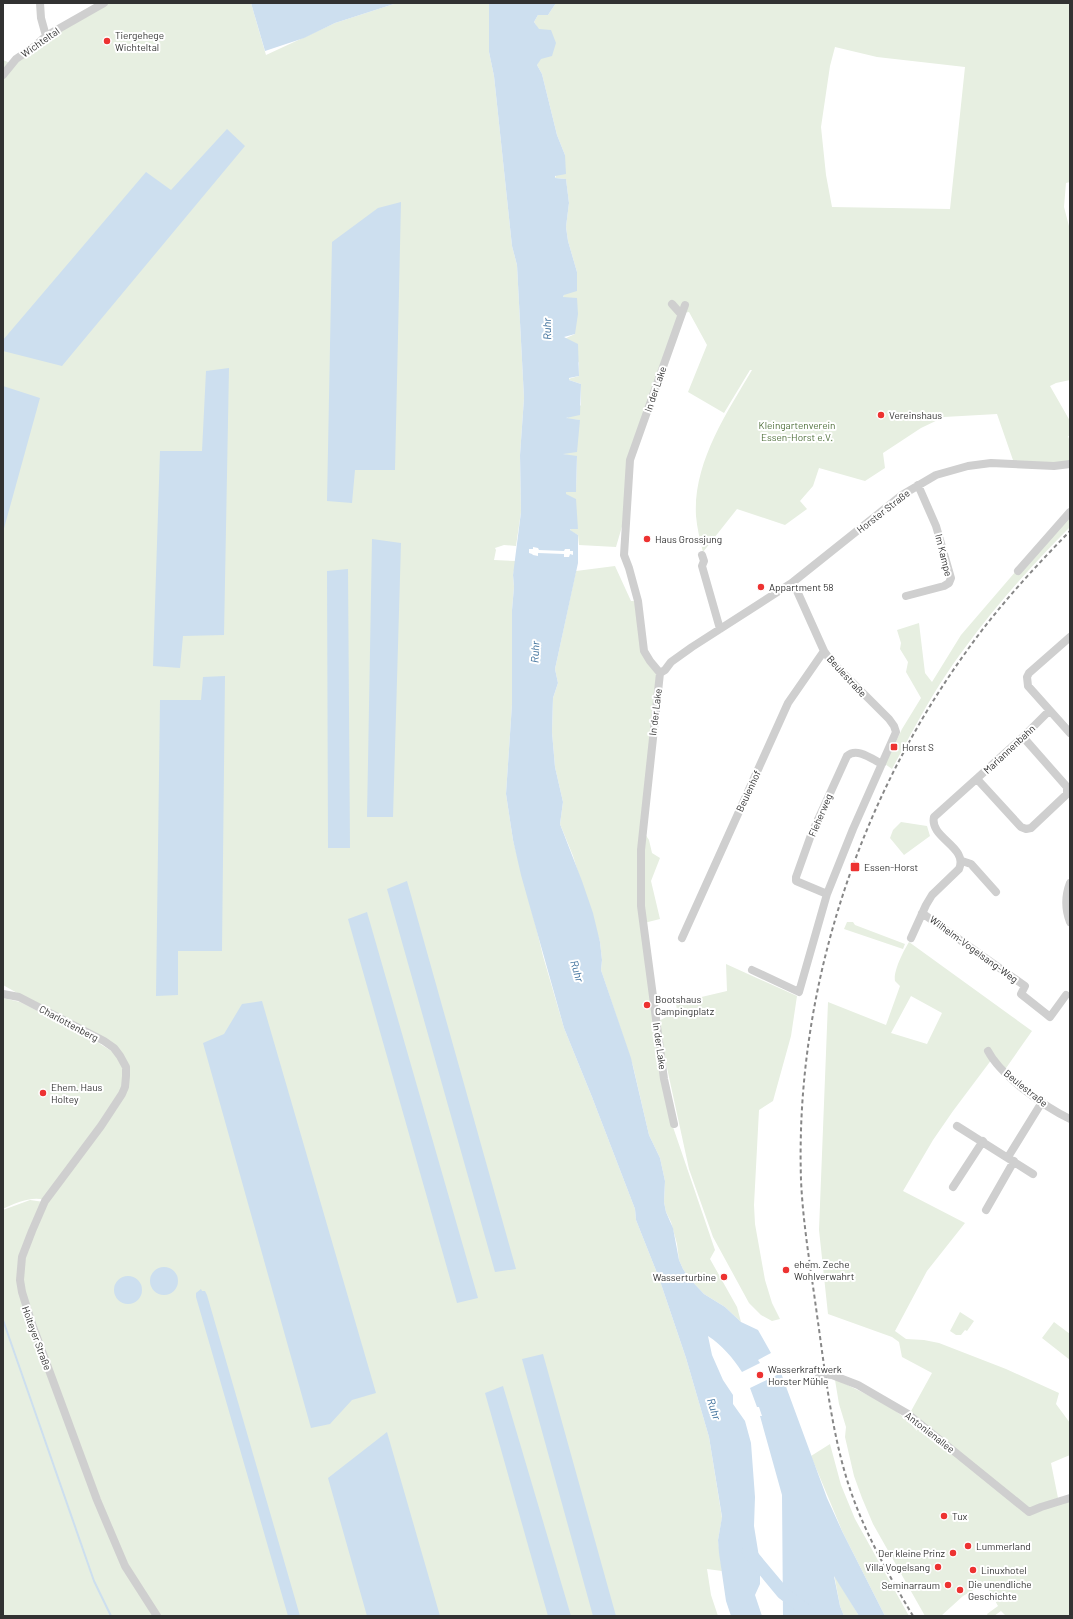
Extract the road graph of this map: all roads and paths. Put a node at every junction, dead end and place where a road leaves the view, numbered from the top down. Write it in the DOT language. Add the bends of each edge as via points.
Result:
graph roads {
  1 [pos="40,3"];
  2 [pos="104,3"];
  3 [pos="46,36"];
  4 [pos="3,75"];
  5 [pos="672,304"];
  6 [pos="685,305"];
  7 [pos="681,314"];
  8 [pos="1070,464"];
  9 [pos="918,485"];
  10 [pos="1070,512"];
  11 [pos="702,555"];
  12 [pos="1018,570"];
  13 [pos="793,582"];
  14 [pos="906,596"];
  15 [pos="720,629"];
  16 [pos="1070,636"];
  17 [pos="824,650"];
  18 [pos="658,670"];
  19 [pos="1049,711"];
  20 [pos="1069,731"];
  21 [pos="1023,737"];
  22 [pos="882,764"];
  23 [pos="976,779"];
  24 [pos="962,861"];
  25 [pos="1070,883"];
  26 [pos="996,892"];
  27 [pos="828,894"];
  28 [pos="922,913"];
  29 [pos="1070,922"];
  30 [pos="682,938"];
  31 [pos="911,938"];
  32 [pos="752,970"];
  33 [pos="3,994"];
  34 [pos="1066,995"];
  35 [pos="988,1051"];
  36 [pos="126,1067"];
  37 [pos="1042,1102"];
  38 [pos="1070,1119"];
  39 [pos="674,1124"];
  40 [pos="957,1126"];
  41 [pos="983,1141"];
  42 [pos="1010,1159"];
  43 [pos="1034,1174"];
  44 [pos="953,1187"];
  45 [pos="986,1210"];
  46 [pos="819,1374"];
  47 [pos="1070,1498"];
  48 [pos="156,1616"];
  1 -- 3 [label="street"];
  2 -- 3 [label="street, Wichteltal"];
  3 -- 4 [label="street, Wichteltal" via="16,59"];
  5 -- 7 [label="street"];
  6 -- 7 [label="street, In der Lake"];
  7 -- 18 [label="street, In der Lake" via="628,470 624,555 638,601 644,651"];
  8 -- 9 [label="street, Horster Straße" via="1054,466 991,463 968,466 936,475"];
  9 -- 13 [label="street, Horster Straße"];
  9 -- 14 [label="street, Im Kampe" via="936,526 950,578 949,583 944,586"];
  10 -- 12 [label="street"];
  11 -- 15 [label="street" via="704,572"];
  13 -- 15 [label="street, Horster Straße"];
  13 -- 17 [label="street, Beulestraße"];
  15 -- 18 [label="street, Horster Straße" via="671,662 665,670"];
  16 -- 19 [label="street" via="1027,677 1028,686"];
  17 -- 22 [label="street, Beulestraße" via="831,661 893,724 896,732"];
  17 -- 30 [label="street, Beulenhof" via="788,703"];
  18 -- 39 [label="street, In der Lake" via="642,834 642,906 664,1079"];
  19 -- 20 [label="street"];
  19 -- 21 [label="street, Mariannenbahn"];
  21 -- 23 [label="street, Mariannenbahn"];
  21 -- 23 [label="street" via="1068,790 1067,794 1030,828 1020,827"];
  22 -- 27 [label="street"];
  22 -- 27 [label="street, Fleherweg" via="858,752 852,752 847,756 811,835 796,881"];
  23 -- 24 [label="street, Mariannenbahn" via="937,814 933,821 936,829"];
  24 -- 26 [label="street, Mariannenbahn" via="971,864"];
  24 -- 28 [label="street" via="960,869 932,895"];
  25 -- 29 [label="street" via="1066,899"];
  27 -- 32 [label="street" via="799,992"];
  28 -- 31 [label="street"];
  28 -- 34 [label="street, Wilhelm-Vogelsang-Weg" via="1025,986 1022,994 1050,1017"];
  33 -- 36 [label="street, Charlottenberg" via="20,997 104,1041 114,1048"];
  35 -- 37 [label="street, Beulestraße" via="1004,1071"];
  36 -- 48 [label="street, Holteyer Straße" via="122,1094 42,1207 22,1257 20,1280 32,1324 96,1500 126,1566"];
  37 -- 38 [label="street, Beulestraße"];
  37 -- 42 [label="street"];
  40 -- 41 [label="street"];
  41 -- 42 [label="street"];
  41 -- 44 [label="street"];
  42 -- 43 [label="street"];
  42 -- 45 [label="street"];
  46 -- 47 [label="street, Antonienallee" via="832,1375 858,1385 904,1412 1029,1512"];
}
